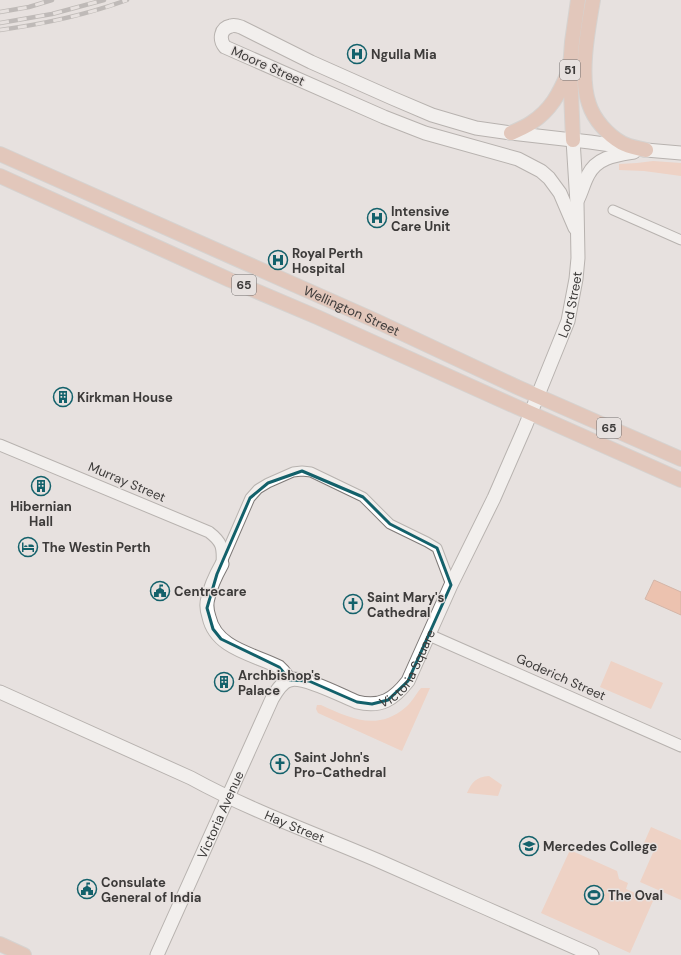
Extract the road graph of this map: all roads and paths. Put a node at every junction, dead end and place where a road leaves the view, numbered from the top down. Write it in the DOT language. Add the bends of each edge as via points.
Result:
graph roads {
  1 [pos="578,0"];
  2 [pos="592,0"];
  3 [pos="570,68"];
  4 [pos="512,133"];
  5 [pos="573,140"];
  6 [pos="646,150"];
  7 [pos="681,153"];
  8 [pos="0,154"];
  9 [pos="0,176"];
  10 [pos="577,203"];
  11 [pos="613,210"];
  12 [pos="578,235"];
  13 [pos="681,240"];
  14 [pos="538,396"];
  15 [pos="531,414"];
  16 [pos="0,444"];
  17 [pos="681,459"];
  18 [pos="681,480"];
  19 [pos="222,564"];
  20 [pos="451,585"];
  21 [pos="429,634"];
  22 [pos="290,680"];
  23 [pos="0,692"];
  24 [pos="681,746"];
  25 [pos="228,797"];
  26 [pos="0,944"];
  27 [pos="24,955"];
  28 [pos="157,955"];
  29 [pos="592,955"];
  1 -- 3 [label="main road, Lord Street / 51"];
  2 -- 6 [label="main road, 51" via="585,66 589,104 597,119 610,134 624,144"];
  3 -- 4 [label="main road" via="559,93 548,109 531,123"];
  3 -- 5 [label="main road, Lord Street / 51"];
  4 -- 5 [label="main road, Moore Street"];
  4 -- 12 [label="main road, Moore Street" via="476,128 432,114 311,62 241,27 230,26 221,34 225,47 384,117 425,132 518,159 541,171 560,193"];
  5 -- 6 [label="main road, 51"];
  5 -- 10 [label="main road, Lord Street"];
  6 -- 7 [label="main road, 51"];
  6 -- 10 [label="main road" via="604,158 597,163 588,174"];
  8 -- 14 [label="main road, Wellington Street / 65" via="374,320"];
  9 -- 15 [label="main road, Wellington Street / 65"];
  10 -- 12 [label="main road, Lord Street"];
  11 -- 13 [label="street"];
  12 -- 14 [label="main road, Lord Street" via="576,279 568,321"];
  14 -- 15 [label="main road, Lord Street"];
  14 -- 17 [label="main road, Wellington Street / 65"];
  15 -- 18 [label="main road, Wellington Street / 65"];
  15 -- 20 [label="main road, Lord Street" via="494,498"];
  16 -- 19 [label="street, Murray Street" via="209,532 217,538 220,545"];
  19 -- 20 [label="street" via="250,498 268,483 293,472 302,471 310,472 363,497 390,524 437,548"];
  19 -- 22 [label="main road" via="208,598 207,608 213,629 232,647 279,667"];
  20 -- 21 [label="main road, Victoria Square"];
  21 -- 22 [label="main road, Victoria Square" via="408,681 394,696 380,703 357,702 309,681"];
  21 -- 24 [label="street, Goderich Street"];
  22 -- 25 [label="main road, Victoria Avenue" via="280,687 272,699"];
  23 -- 25 [label="main road, Hay Street"];
  25 -- 28 [label="main road, Victoria Avenue"];
  25 -- 29 [label="main road, Hay Street"];
  26 -- 27 [label="main road"];
}
